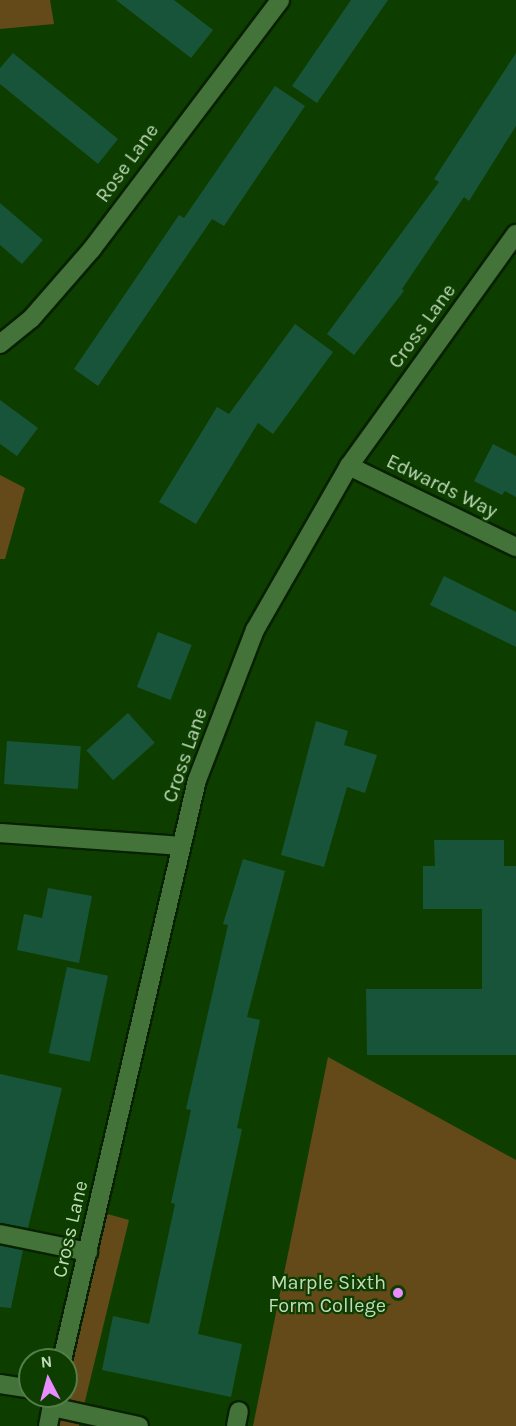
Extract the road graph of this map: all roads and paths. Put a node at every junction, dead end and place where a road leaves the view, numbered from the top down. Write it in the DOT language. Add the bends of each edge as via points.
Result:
graph roads {
  1 [pos="280,0"];
  2 [pos="516,234"];
  3 [pos="0,344"];
  4 [pos="349,466"];
  5 [pos="516,547"];
  6 [pos="0,833"];
  7 [pos="181,846"];
  8 [pos="0,1234"];
  9 [pos="88,1252"];
  10 [pos="65,1348"];
  11 [pos="0,1384"];
  12 [pos="18,1387"];
  13 [pos="52,1408"];
  14 [pos="74,1408"];
  15 [pos="48,1426"];
  16 [pos="139,1426"];
  1 -- 3 [label="street, Rose Lane" via="92,249 31,319"];
  2 -- 4 [label="street, Cross Lane"];
  4 -- 5 [label="street, Edwards Way"];
  4 -- 7 [label="street, Cross Lane" via="255,630 197,780"];
  6 -- 7 [label="street"];
  7 -- 9 [label="street, Cross Lane"];
  8 -- 9 [label="street"];
  9 -- 10 [label="street, Cross Lane"];
  11 -- 12 [label="street"];
  13 -- 15 [label="street"];
  14 -- 16 [label="street"];
}
